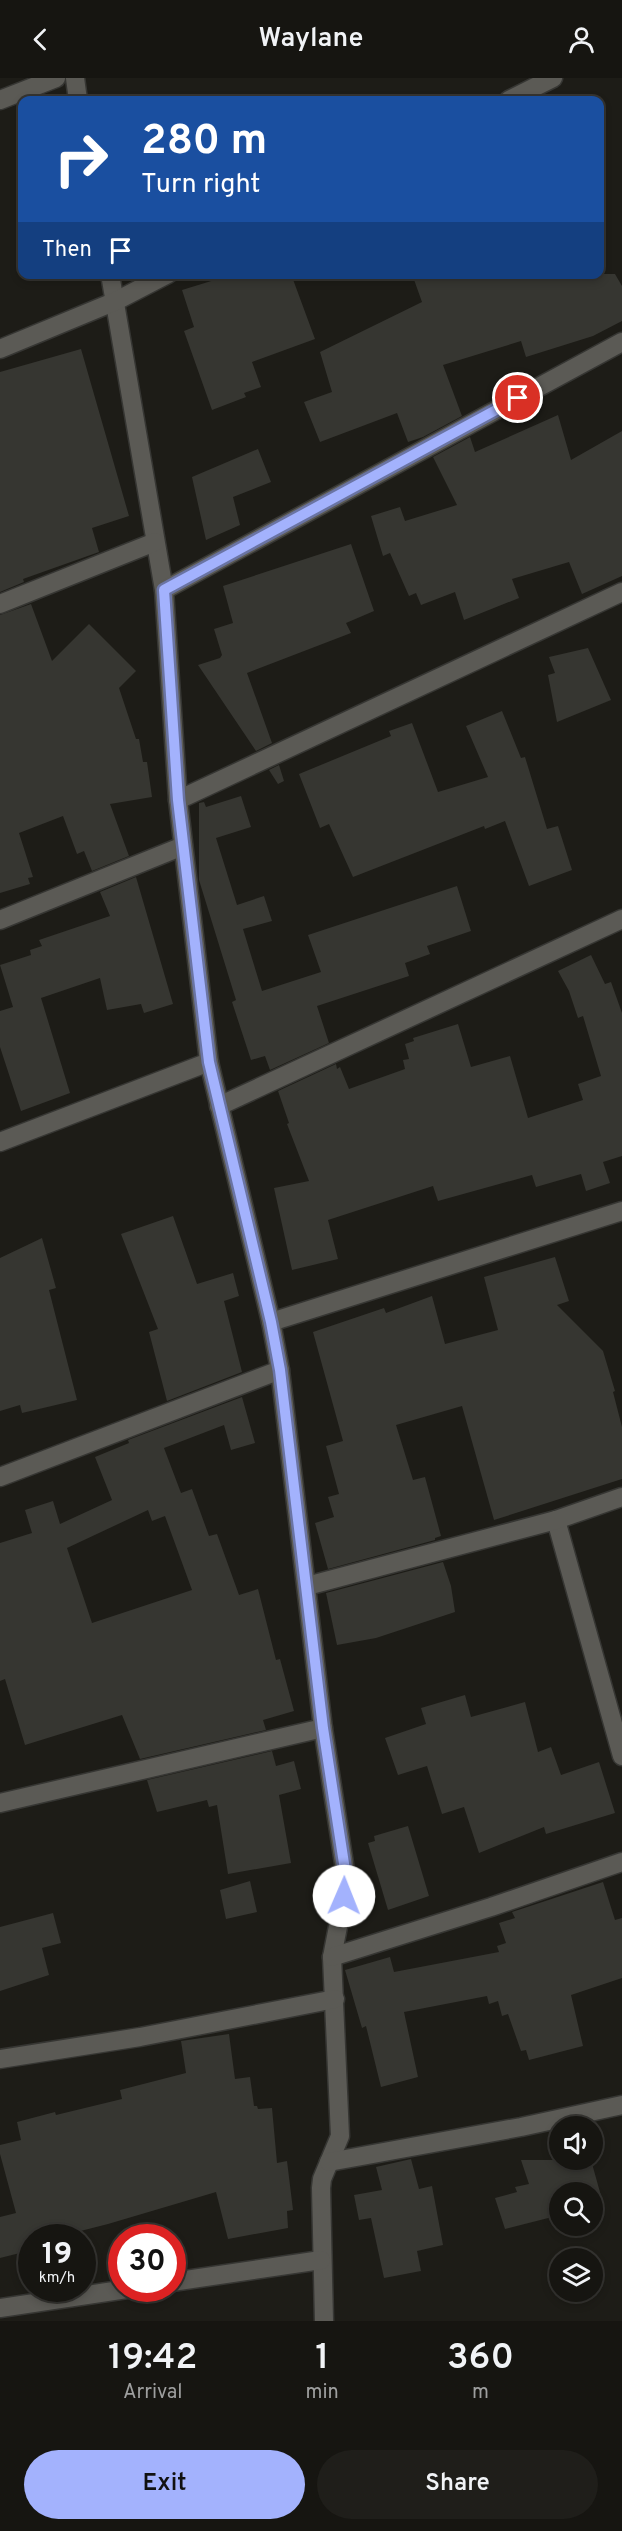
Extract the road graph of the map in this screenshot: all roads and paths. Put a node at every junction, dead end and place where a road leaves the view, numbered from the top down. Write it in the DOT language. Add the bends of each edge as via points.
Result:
graph roads {
  1 [pos="56,78"];
  2 [pos="75,78"];
  3 [pos="553,78"];
  4 [pos="77,96"];
  5 [pos="517,96"];
  6 [pos="0,100"];
  7 [pos="111,279"];
  8 [pos="158,279"];
  9 [pos="116,301"];
  10 [pos="622,342"];
  11 [pos="0,349"];
  12 [pos="155,542"];
  13 [pos="164,590"];
  14 [pos="622,592"];
  15 [pos="0,604"];
  16 [pos="178,800"];
  17 [pos="183,846"];
  18 [pos="622,919"];
  19 [pos="0,920"];
  20 [pos="209,1062"];
  21 [pos="219,1106"];
  22 [pos="0,1142"];
  23 [pos="622,1211"];
  24 [pos="271,1322"];
  25 [pos="280,1370"];
  26 [pos="0,1477"];
  27 [pos="622,1497"];
  28 [pos="556,1520"];
  29 [pos="307,1586"];
  30 [pos="323,1728"];
  31 [pos="622,1756"];
  32 [pos="0,1803"];
  33 [pos="622,1862"];
  34 [pos="332,1957"];
  35 [pos="335,1999"];
  36 [pos="0,2059"];
  37 [pos="622,2104"];
  38 [pos="329,2162"];
  39 [pos="321,2260"];
  40 [pos="186,2280"];
  41 [pos="108,2292"];
  42 [pos="0,2308"];
  43 [pos="324,2321"];
  1 -- 6 [label="street"];
  2 -- 4 [label="street"];
  3 -- 5 [label="street"];
  7 -- 9 [label="street"];
  8 -- 9 [label="street"];
  9 -- 11 [label="street"];
  9 -- 12 [label="street"];
  10 -- 13 [label="street"];
  12 -- 13 [label="street"];
  12 -- 15 [label="street"];
  13 -- 16 [label="street"];
  14 -- 16 [label="street"];
  16 -- 17 [label="street"];
  17 -- 19 [label="street"];
  17 -- 20 [label="street"];
  18 -- 21 [label="street"];
  20 -- 21 [label="street"];
  20 -- 22 [label="street"];
  21 -- 24 [label="street"];
  23 -- 24 [label="street"];
  24 -- 25 [label="street"];
  25 -- 26 [label="street"];
  25 -- 29 [label="street"];
  27 -- 28 [label="street"];
  28 -- 29 [label="street"];
  28 -- 31 [label="street"];
  29 -- 30 [label="street"];
  30 -- 32 [label="street"];
  30 -- 34 [label="street" via="345,1870"];
  33 -- 34 [label="street"];
  34 -- 35 [label="street"];
  35 -- 36 [label="street" via="140,2037"];
  35 -- 38 [label="street" via="340,2136"];
  37 -- 38 [label="street"];
  38 -- 39 [label="street" via="321,2188"];
  39 -- 40 [label="street"];
  39 -- 43 [label="street"];
  41 -- 42 [label="street"];
}
